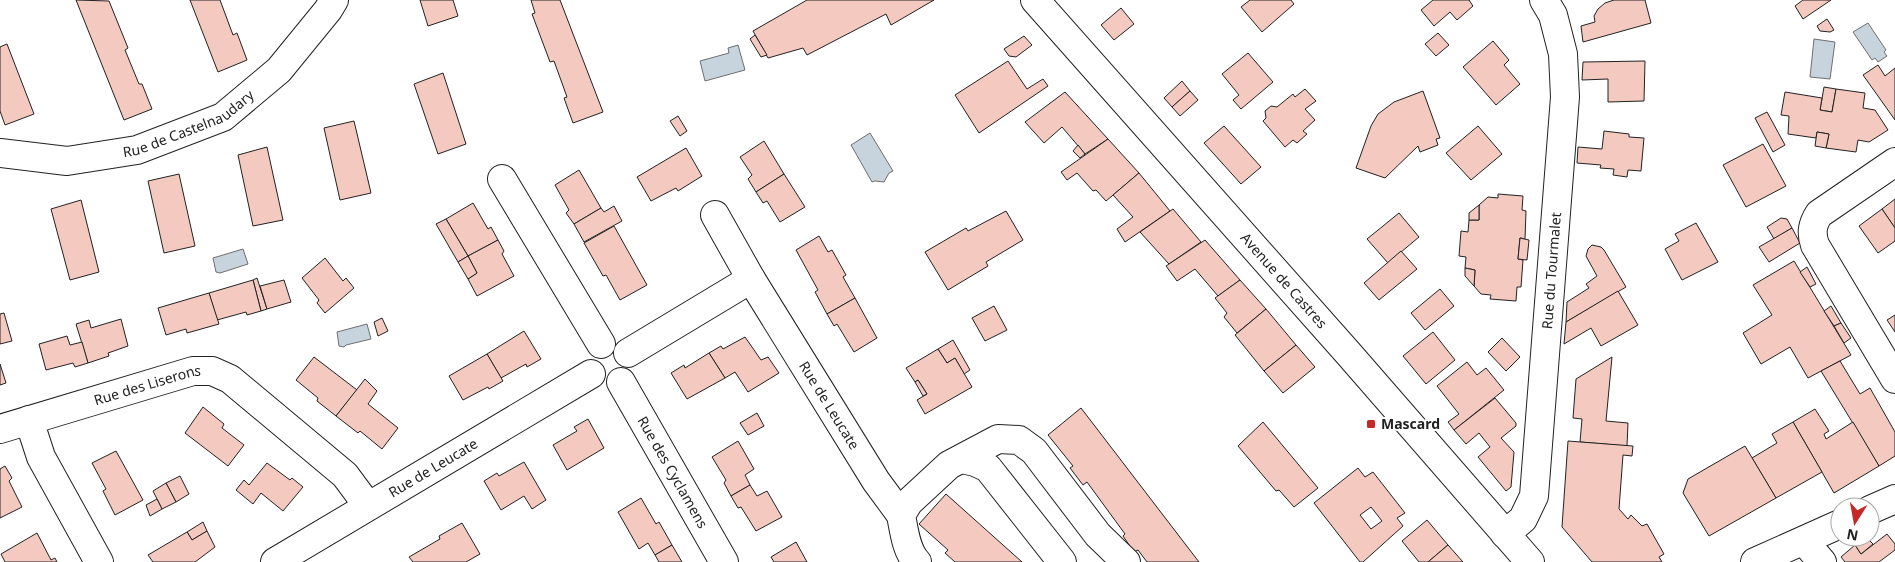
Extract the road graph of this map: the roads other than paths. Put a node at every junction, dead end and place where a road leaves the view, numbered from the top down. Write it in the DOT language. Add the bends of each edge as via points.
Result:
graph roads {
  1 [pos="334,0"];
  2 [pos="1036,0"];
  3 [pos="1544,0"];
  4 [pos="0,153"];
  5 [pos="1895,162"];
  6 [pos="502,179"];
  7 [pos="715,215"];
  8 [pos="751,279"];
  9 [pos="601,344"];
  10 [pos="628,353"];
  11 [pos="591,374"];
  12 [pos="1895,379"];
  13 [pos="621,382"];
  14 [pos="29,420"];
  15 [pos="0,429"];
  16 [pos="962,459"];
  17 [pos="1895,499"];
  18 [pos="368,506"];
  19 [pos="1880,506"];
  20 [pos="901,515"];
  21 [pos="1830,529"];
  22 [pos="1505,534"];
  23 [pos="1804,541"];
  24 [pos="99,562"];
  25 [pos="275,562"];
  26 [pos="724,562"];
  27 [pos="918,562"];
  28 [pos="1062,562"];
  29 [pos="1126,562"];
  30 [pos="1530,562"];
  31 [pos="1756,562"];
  32 [pos="1822,562"];
  1 -- 4 [label="street, Rue de Castelnaudary" via="279,70 223,117 138,150 67,161"];
  2 -- 22 [label="street, Avenue de Castres"];
  3 -- 22 [label="street, Rue du Tourmalet" via="1553,15 1564,54 1565,97 1553,262 1534,496 1523,519"];
  5 -- 12 [label="street" via="1819,214 1813,223 1812,235"];
  6 -- 9 [label="street"];
  7 -- 8 [label="street, Rue de Leucate"];
  8 -- 10 [label="street"];
  8 -- 20 [label="street, Rue de Leucate" via="876,482"];
  9 -- 10 [label="street" via="616,343"];
  9 -- 11 [label="street" via="589,357"];
  10 -- 13 [label="street" via="630,368"];
  11 -- 13 [label="street" via="605,384"];
  11 -- 18 [label="street, Rue de Leucate"];
  13 -- 26 [label="street, Rue des Cyclamens"];
  14 -- 15 [label="street, Rue des Liserons"];
  14 -- 18 [label="street, Rue des Liserons" via="193,371 212,371 230,379 345,476"];
  14 -- 24 [label="street" via="41,457"];
  16 -- 20 [label="street" via="948,465 909,502"];
  16 -- 28 [label="street" via="988,468"];
  16 -- 29 [label="street" via="998,439 1019,440 1034,451 1098,535"];
  17 -- 19 [label="street"];
  18 -- 25 [label="street, Rue de Leucate"];
  20 -- 27 [label="street" via="906,539 913,558"];
  21 -- 23 [label="street"];
  22 -- 30 [label="street, Avenue de Castres"];
  23 -- 31 [label="street"];
  23 -- 32 [label="street"];
}
